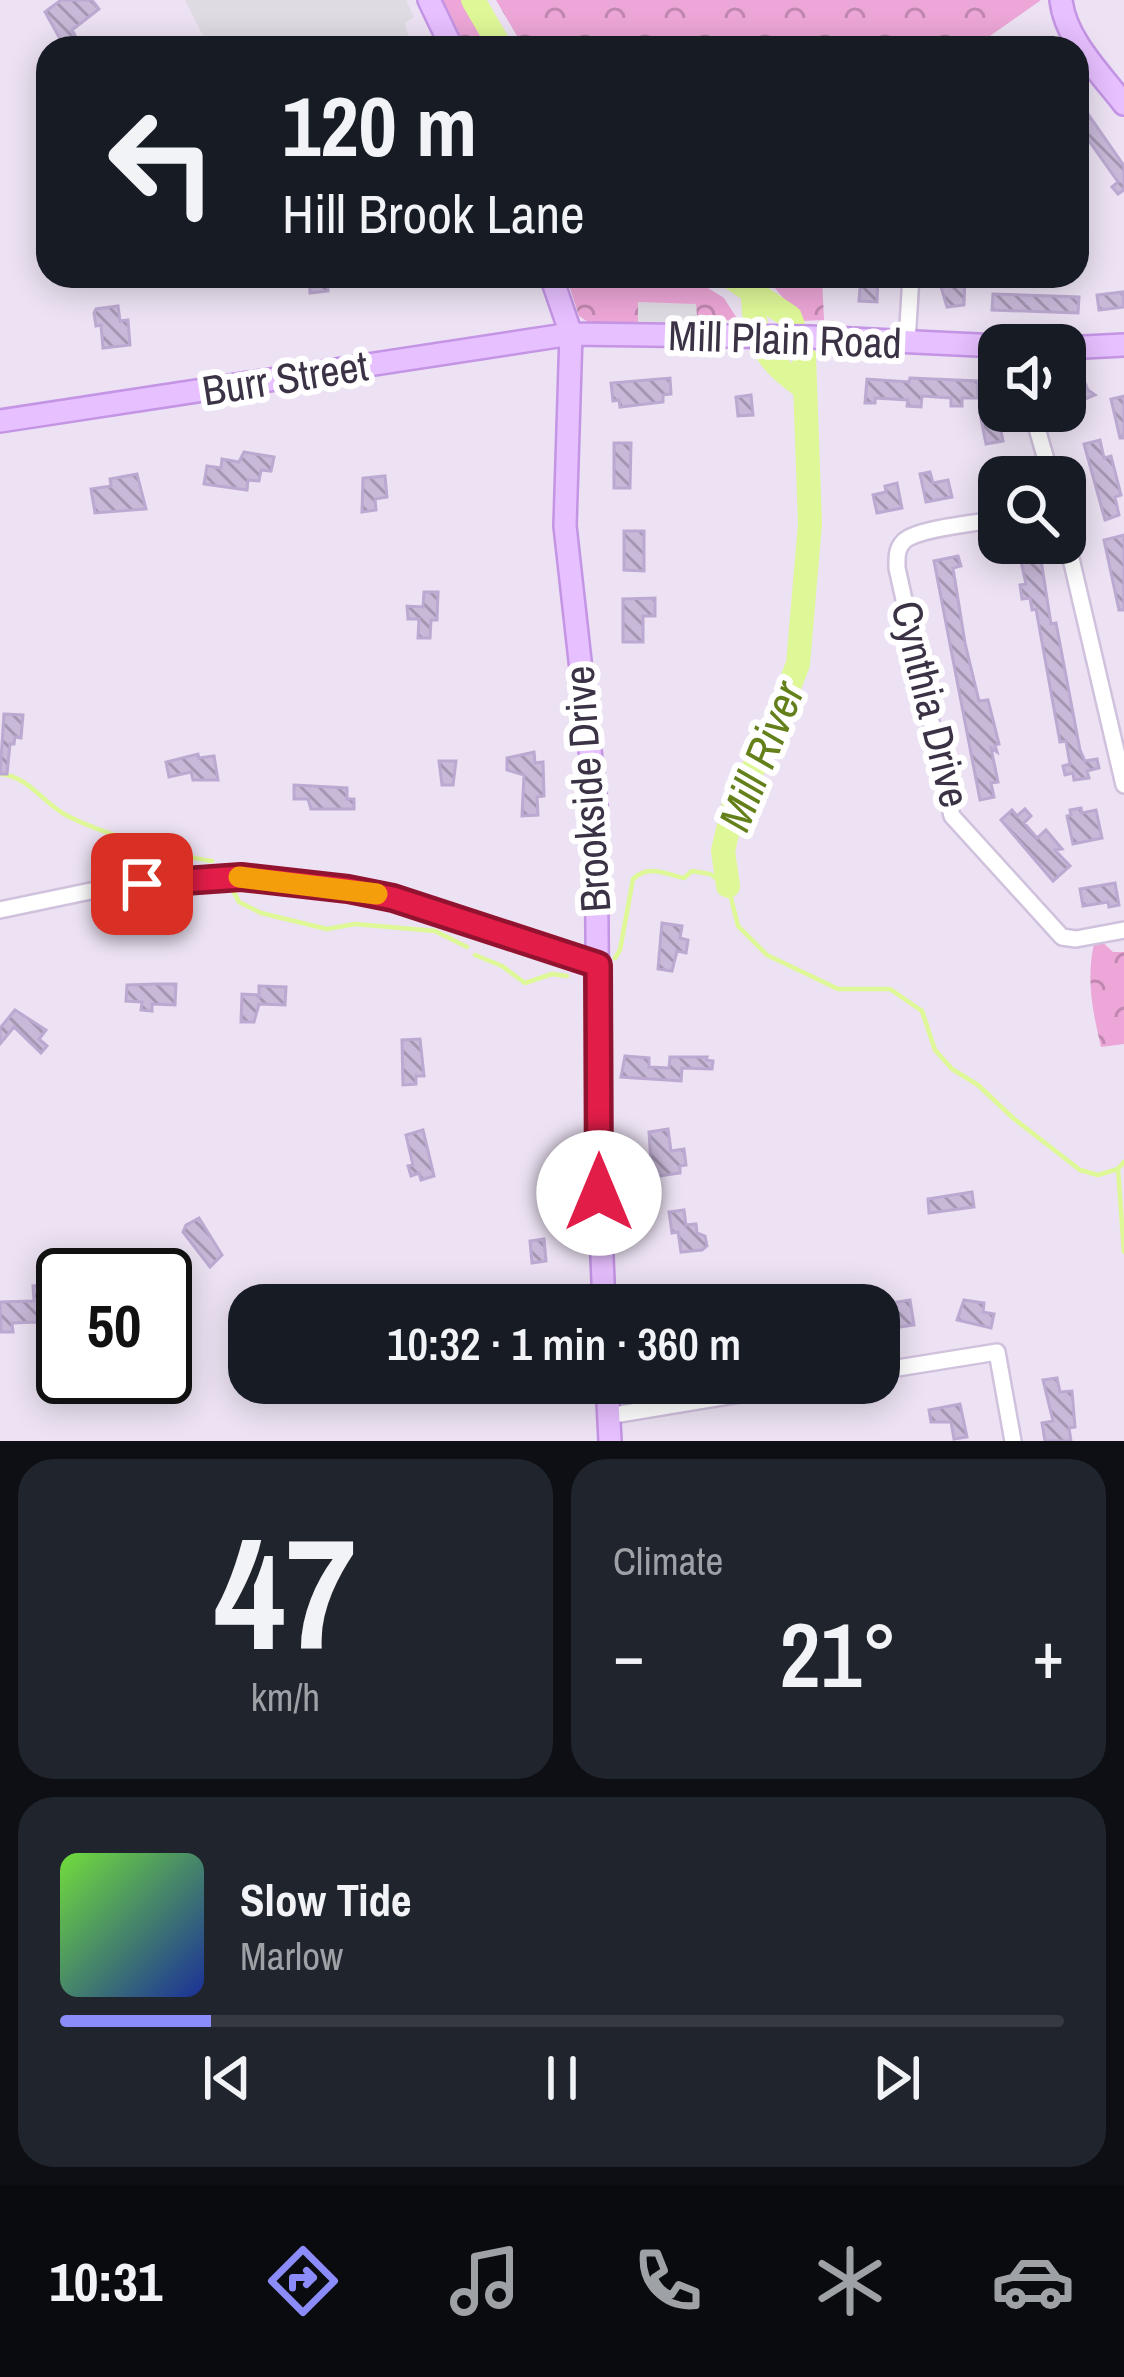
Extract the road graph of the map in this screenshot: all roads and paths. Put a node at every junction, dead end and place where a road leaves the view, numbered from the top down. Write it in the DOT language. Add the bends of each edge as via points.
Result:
graph roads {
  1 [pos="430,0"];
  2 [pos="1061,0"];
  3 [pos="446,36"];
  4 [pos="1074,36"];
  5 [pos="1089,59"];
  6 [pos="1124,104"];
  7 [pos="555,288"];
  8 [pos="910,288"];
  9 [pos="571,334"];
  10 [pos="907,342"];
  11 [pos="1124,344"];
  12 [pos="978,345"];
  13 [pos="1086,347"];
  14 [pos="0,421"];
  15 [pos="978,523"];
  16 [pos="1073,564"];
  17 [pos="1122,766"];
  18 [pos="1124,785"];
  19 [pos="0,910"];
  20 [pos="1124,930"];
  21 [pos="598,965"];
  22 [pos="604,1284"];
  23 [pos="900,1368"];
  24 [pos="608,1404"];
  25 [pos="676,1404"];
  26 [pos="608,1415"];
  27 [pos="610,1441"];
  28 [pos="1012,1441"];
  1 -- 3 [label="main road"];
  2 -- 4 [label="main road"];
  5 -- 6 [label="main road"];
  7 -- 9 [label="main road, Brookside Drive"];
  8 -- 10 [label="street"];
  9 -- 10 [label="main road, Mill Plain Road"];
  9 -- 14 [label="main road, Burr Street"];
  9 -- 21 [label="main road, Brookside Drive" via="565,526 596,804"];
  10 -- 12 [label="main road, Mill Plain Road"];
  11 -- 13 [label="main road"];
  15 -- 20 [label="street, Cynthia Drive" via="916,536 898,551 952,816 1062,937"];
  16 -- 17 [label="street"];
  17 -- 18 [label="street"];
  19 -- 21 [label="street" via="110,887 241,877 393,898"];
  21 -- 22 [label="main road, Brookside Drive"];
  23 -- 28 [label="street" via="998,1352"];
  24 -- 26 [label="main road"];
  25 -- 26 [label="street"];
  26 -- 27 [label="main road"];
}
